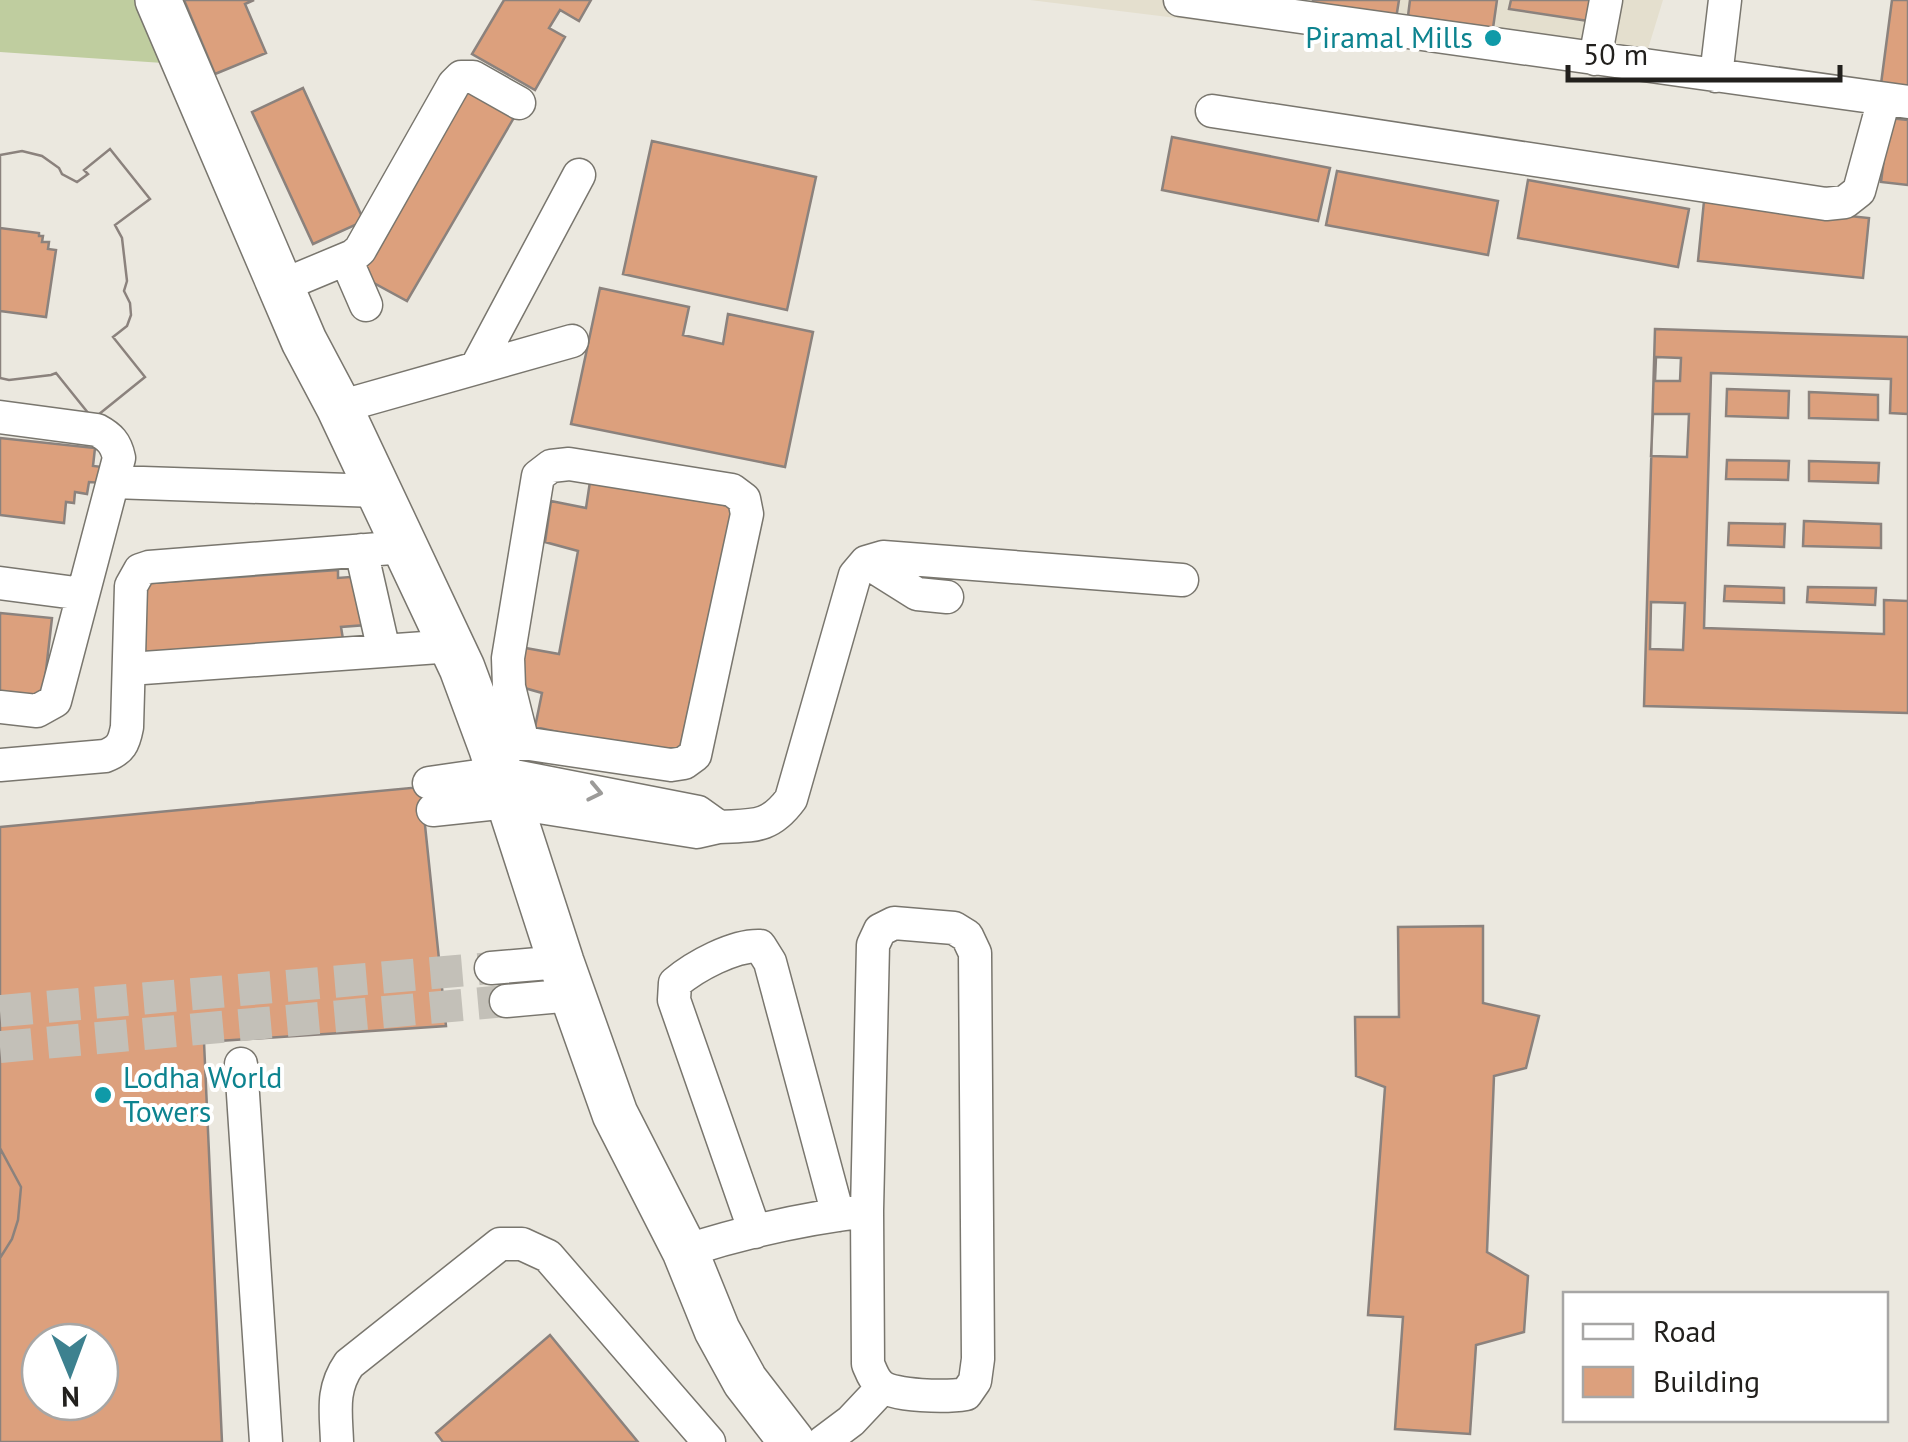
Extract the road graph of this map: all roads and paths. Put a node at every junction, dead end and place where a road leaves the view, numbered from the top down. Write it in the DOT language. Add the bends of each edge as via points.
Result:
graph roads {
  1 [pos="158,0"];
  2 [pos="1180,0"];
  3 [pos="1606,0"];
  4 [pos="1725,0"];
  5 [pos="1595,59"];
  6 [pos="1716,76"];
  7 [pos="1896,101"];
  8 [pos="518,103"];
  9 [pos="1212,111"];
  10 [pos="579,176"];
  11 [pos="346,259"];
  12 [pos="281,286"];
  13 [pos="366,305"];
  14 [pos="572,341"];
  15 [pos="476,368"];
  16 [pos="339,407"];
  17 [pos="0,417"];
  18 [pos="112,482"];
  19 [pos="378,491"];
  20 [pos="383,548"];
  21 [pos="866,562"];
  22 [pos="1182,580"];
  23 [pos="0,583"];
  24 [pos="84,594"];
  25 [pos="947,597"];
  26 [pos="384,651"];
  27 [pos="458,657"];
  28 [pos="508,658"];
  29 [pos="129,668"];
  30 [pos="0,708"];
  31 [pos="0,765"];
  32 [pos="506,767"];
  33 [pos="431,797"];
  34 [pos="491,968"];
  35 [pos="567,978"];
  36 [pos="506,1001"];
  37 [pos="241,1064"];
  38 [pos="852,1213"];
  39 [pos="755,1232"];
  40 [pos="686,1251"];
  41 [pos="882,1388"];
  42 [pos="266,1442"];
  43 [pos="336,1442"];
  44 [pos="709,1442"];
  45 [pos="792,1442"];
  46 [pos="822,1442"];
  1 -- 12 [label="street"];
  2 -- 5 [label="street"];
  3 -- 5 [label="street"];
  4 -- 6 [label="street"];
  5 -- 6 [label="street"];
  6 -- 7 [label="street"];
  7 -- 9 [label="street" via="1859,190 1845,202 1826,204"];
  8 -- 11 [label="street" via="460,77 368,238"];
  10 -- 15 [label="street"];
  11 -- 12 [label="street"];
  11 -- 13 [label="street"];
  12 -- 16 [label="street"];
  14 -- 15 [label="street"];
  15 -- 16 [label="street"];
  16 -- 19 [label="street"];
  17 -- 18 [label="street" via="106,435 119,458"];
  18 -- 19 [label="street"];
  18 -- 24 [label="street"];
  19 -- 20 [label="street"];
  20 -- 26 [label="street"];
  20 -- 27 [label="street"];
  20 -- 29 [label="street" via="148,566 131,586"];
  21 -- 22 [label="street" via="883,557"];
  21 -- 25 [label="street" via="917,594"];
  21 -- 32 [label="street" via="855,576 792,799 762,825 719,827 698,812"];
  23 -- 24 [label="street"];
  24 -- 30 [label="street" via="56,701 36,711"];
  26 -- 27 [label="street"];
  26 -- 29 [label="street"];
  27 -- 28 [label="street"];
  27 -- 32 [label="street"];
  28 -- 32 [label="street"];
  28 -- 32 [label="street" via="534,490 538,476 552,466 732,490 744,499 748,514 695,756 671,765"];
  29 -- 31 [label="street" via="127,727 117,752"];
  32 -- 33 [label="street"];
  32 -- 35 [label="street"];
  34 -- 35 [label="street"];
  35 -- 36 [label="street"];
  35 -- 40 [label="street" via="614,1114"];
  37 -- 42 [label="street"];
  38 -- 39 [label="street"];
  38 -- 39 [label="street" via="770,962 760,946 746,946 689,971 675,983 674,1000"];
  38 -- 41 [label="street" via="868,1364"];
  38 -- 41 [label="street" via="873,945 880,930 894,923 954,928 976,953 976,1381 955,1396"];
  39 -- 40 [label="street"];
  40 -- 45 [label="street" via="745,1382"];
  41 -- 46 [label="street"];
  43 -- 44 [label="street" via="335,1395 349,1364 500,1244 522,1244 548,1256"];
}
